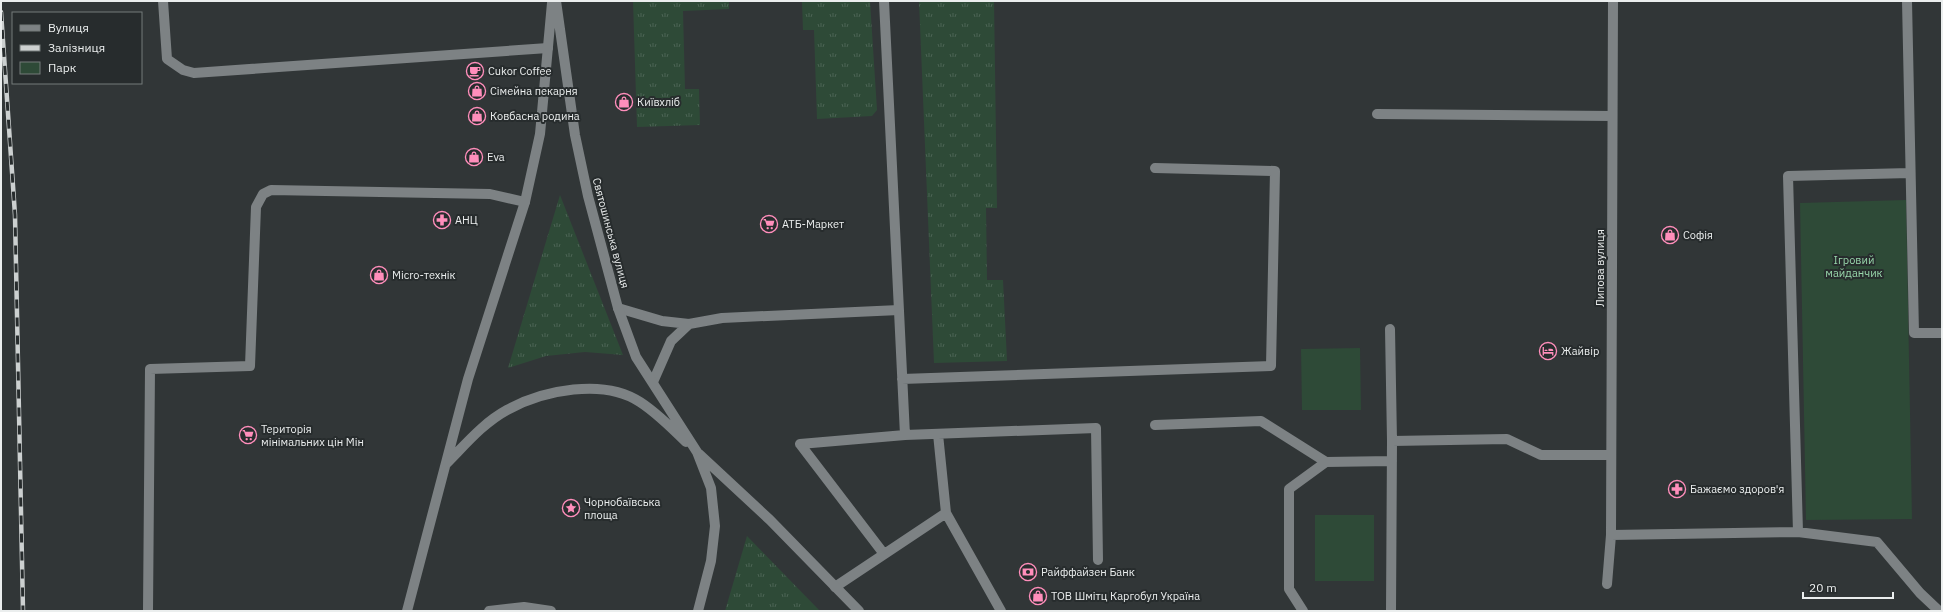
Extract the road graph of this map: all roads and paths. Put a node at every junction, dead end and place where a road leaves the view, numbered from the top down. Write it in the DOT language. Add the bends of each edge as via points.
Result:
graph roads {
  1 [pos="163,1"];
  2 [pos="552,1"];
  3 [pos="556,1"];
  4 [pos="884,1"];
  5 [pos="1613,1"];
  6 [pos="1907,1"];
  7 [pos="548,48"];
  8 [pos="1377,114"];
  9 [pos="1612,116"];
  10 [pos="1155,168"];
  11 [pos="1910,173"];
  12 [pos="525,202"];
  13 [pos="618,308"];
  14 [pos="899,310"];
  15 [pos="689,324"];
  16 [pos="1390,329"];
  17 [pos="1942,333"];
  18 [pos="902,379"];
  19 [pos="653,382"];
  20 [pos="1156,425"];
  21 [pos="905,434"];
  22 [pos="938,434"];
  23 [pos="1392,441"];
  24 [pos="697,452"];
  25 [pos="1611,455"];
  26 [pos="1392,461"];
  27 [pos="1326,462"];
  28 [pos="445,464"];
  29 [pos="946,513"];
  30 [pos="1798,532"];
  31 [pos="1611,535"];
  32 [pos="884,554"];
  33 [pos="1098,560"];
  34 [pos="1607,584"];
  35 [pos="835,587"];
  36 [pos="526,609"];
  37 [pos="148,611"];
  38 [pos="407,611"];
  39 [pos="490,611"];
  40 [pos="551,611"];
  41 [pos="698,611"];
  42 [pos="859,611"];
  43 [pos="1001,611"];
  44 [pos="1303,611"];
  45 [pos="1391,611"];
  46 [pos="1939,611"];
  1 -- 7 [label="main road" via="167,59 182,70 194,73"];
  2 -- 7 [label="main road"];
  3 -- 13 [label="main road, Святошинська вулиця" via="575,135 588,196"];
  4 -- 14 [label="main road"];
  5 -- 9 [label="main road, Липова вулиця"];
  6 -- 11 [label="main road"];
  7 -- 12 [label="main road" via="540,134"];
  8 -- 9 [label="main road"];
  9 -- 25 [label="main road, Липова вулиця"];
  10 -- 18 [label="main road" via="1275,171 1271,366"];
  11 -- 17 [label="main road" via="1914,333"];
  11 -- 30 [label="main road" via="1788,176"];
  12 -- 28 [label="main road" via="468,379"];
  12 -- 37 [label="main road" via="490,194 271,190 263,194 256,207 250,366 150,369"];
  13 -- 15 [label="main road" via="662,321"];
  13 -- 19 [label="main road, Святошинська вулиця" via="636,357"];
  14 -- 15 [label="main road" via="722,318"];
  14 -- 18 [label="main road"];
  15 -- 19 [label="main road" via="671,341"];
  16 -- 23 [label="main road"];
  18 -- 21 [label="main road"];
  19 -- 24 [label="main road, Святошинська вулиця"];
  20 -- 27 [label="main road" via="1261,421"];
  21 -- 22 [label="main road"];
  21 -- 32 [label="main road" via="800,444"];
  22 -- 29 [label="main road"];
  22 -- 33 [label="main road" via="1096,428"];
  23 -- 25 [label="main road" via="1507,439 1541,455"];
  23 -- 26 [label="main road"];
  24 -- 28 [label="main road" via="640,401 611,390 563,390 535,397 506,410 482,427"];
  24 -- 35 [label="main road" via="770,520"];
  24 -- 41 [label="main road" via="711,488 715,526 711,561"];
  25 -- 31 [label="main road, Липова вулиця"];
  26 -- 27 [label="main road"];
  26 -- 45 [label="main road"];
  27 -- 44 [label="main road" via="1288,489 1289,589"];
  28 -- 38 [label="main road"];
  29 -- 32 [label="main road"];
  29 -- 43 [label="main road"];
  30 -- 31 [label="main road"];
  30 -- 46 [label="main road" via="1877,542"];
  31 -- 34 [label="main road, Липова вулиця"];
  32 -- 35 [label="main road"];
  35 -- 42 [label="main road"];
  36 -- 39 [label="main road"];
  36 -- 40 [label="main road"];
}
